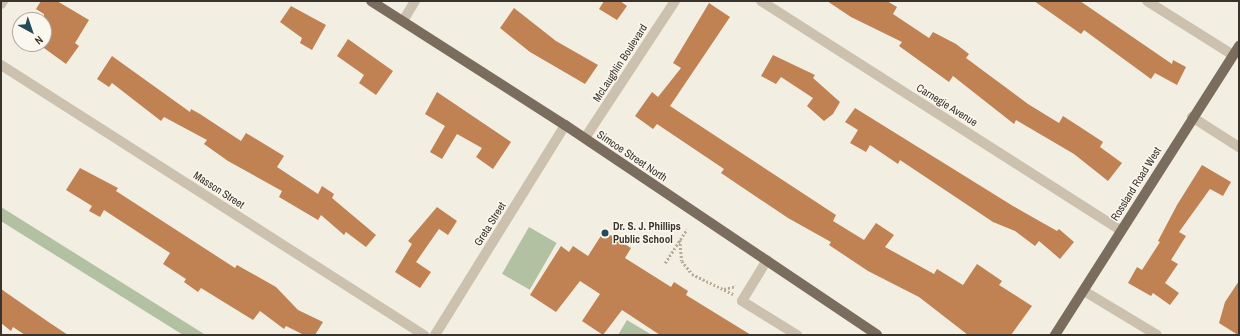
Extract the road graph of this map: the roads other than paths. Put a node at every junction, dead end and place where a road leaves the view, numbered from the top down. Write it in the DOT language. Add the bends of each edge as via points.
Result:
graph roads {
  1 [pos="3,1"];
  2 [pos="371,1"];
  3 [pos="415,1"];
  4 [pos="675,1"];
  5 [pos="761,1"];
  6 [pos="1147,1"];
  7 [pos="1,4"];
  8 [pos="403,21"];
  9 [pos="1239,46"];
  10 [pos="1233,55"];
  11 [pos="1,65"];
  12 [pos="1192,117"];
  13 [pos="565,125"];
  14 [pos="585,138"];
  15 [pos="1239,146"];
  16 [pos="1121,230"];
  17 [pos="767,260"];
  18 [pos="1084,291"];
  19 [pos="424,335"];
  20 [pos="435,335"];
  21 [pos="797,335"];
  22 [pos="877,335"];
  23 [pos="1055,335"];
  24 [pos="1157,335"];
  1 -- 7 [label="street"];
  2 -- 8 [label="main road, Simcoe Street North"];
  3 -- 8 [label="street"];
  4 -- 14 [label="street, McLaughlin Boulevard"];
  5 -- 16 [label="street, Carnegie Avenue"];
  6 -- 10 [label="street"];
  8 -- 13 [label="main road, Simcoe Street North"];
  9 -- 10 [label="main road, Rossland Road West"];
  10 -- 12 [label="main road, Rossland Road West"];
  11 -- 19 [label="street, Masson Street"];
  12 -- 15 [label="street"];
  12 -- 16 [label="main road, Rossland Road West"];
  13 -- 14 [label="main road, Simcoe Street North"];
  13 -- 20 [label="street, Greta Street"];
  14 -- 17 [label="main road, Simcoe Street North"];
  16 -- 18 [label="main road, Rossland Road West"];
  17 -- 21 [label="street" via="742,301"];
  17 -- 22 [label="main road, Simcoe Street North"];
  18 -- 23 [label="main road, Rossland Road West"];
  18 -- 24 [label="street"];
}
